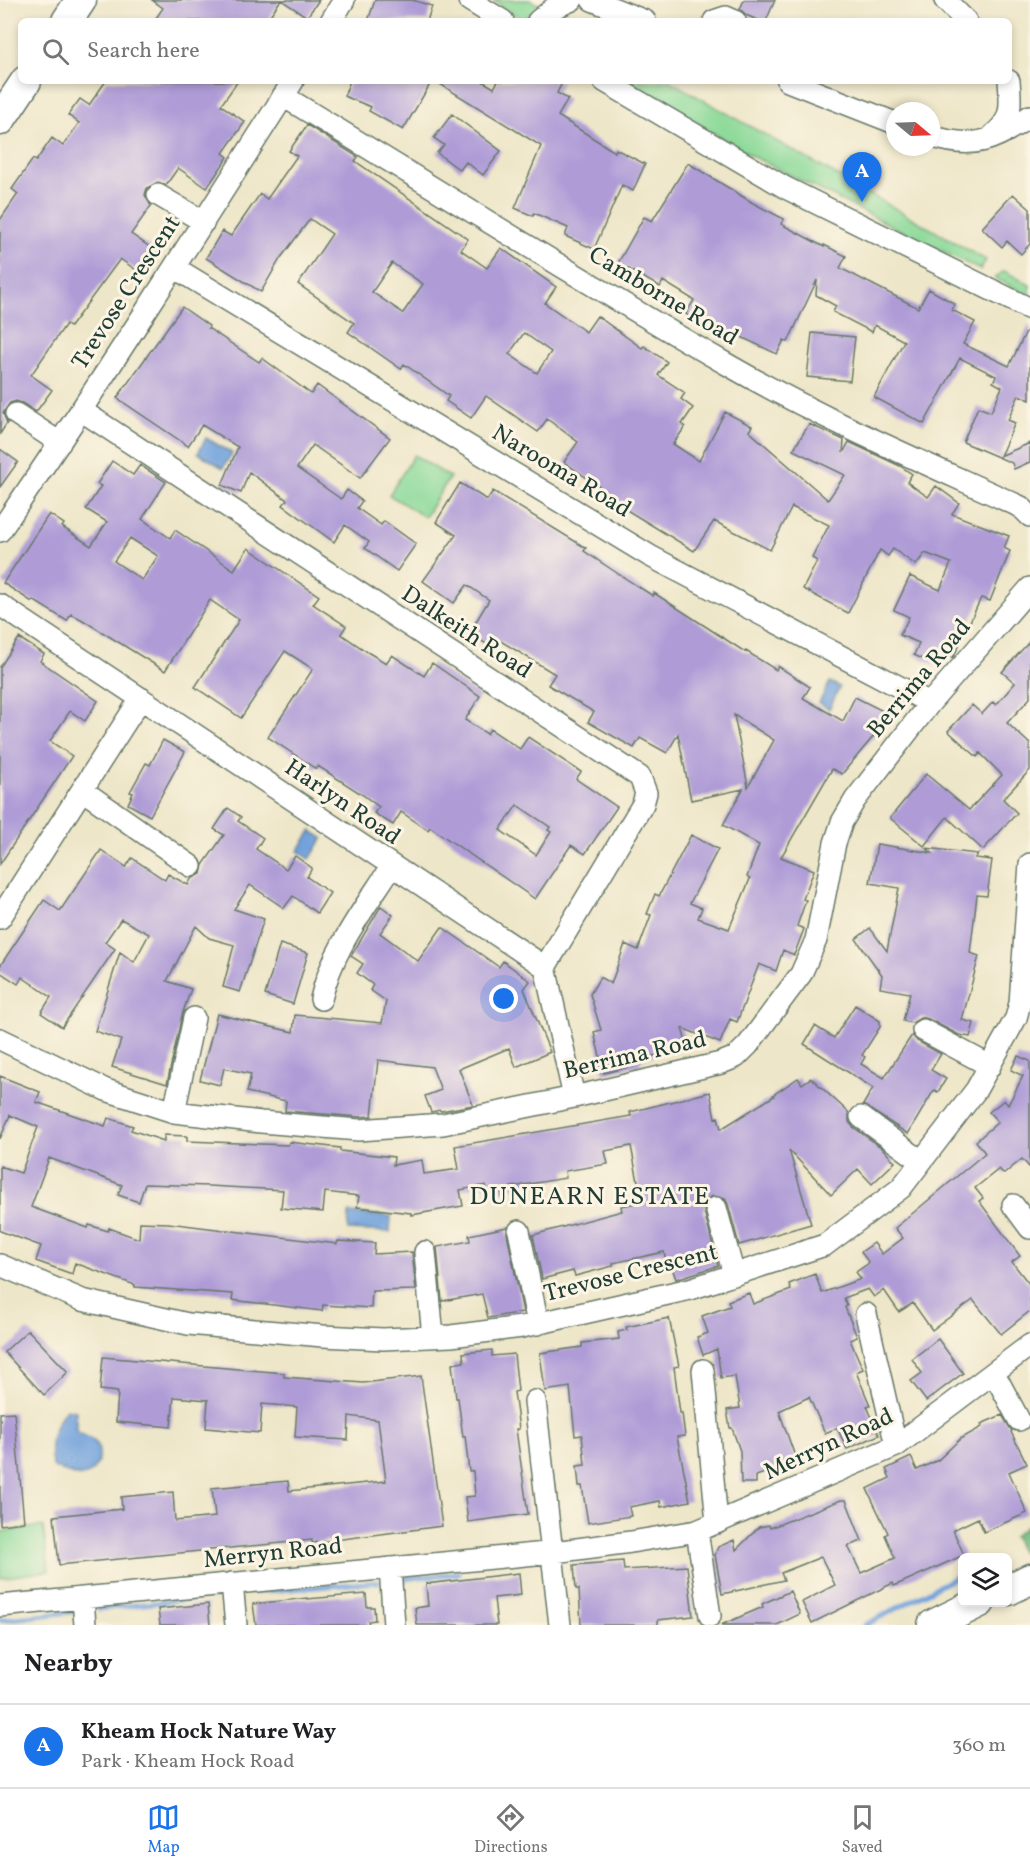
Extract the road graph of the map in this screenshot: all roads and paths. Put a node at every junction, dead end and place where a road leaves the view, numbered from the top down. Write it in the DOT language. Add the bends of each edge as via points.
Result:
graph roads {
  1 [pos="81,0"];
  2 [pos="344,0"];
  3 [pos="469,0"];
  4 [pos="572,0"];
  5 [pos="592,0"];
  6 [pos="945,0"];
  7 [pos="69,18"];
  8 [pos="333,18"];
  9 [pos="498,18"];
  10 [pos="542,18"];
  11 [pos="637,18"];
  12 [pos="963,18"];
  13 [pos="24,84"];
  14 [pos="609,84"];
  15 [pos="796,84"];
  16 [pos="1009,84"];
  17 [pos="288,88"];
  18 [pos="1030,116"];
  19 [pos="886,119"];
  20 [pos="0,120"];
  21 [pos="940,139"];
  22 [pos="985,141"];
  23 [pos="158,195"];
  24 [pos="204,222"];
  25 [pos="175,268"];
  26 [pos="1030,309"];
  27 [pos="81,411"];
  28 [pos="16,414"];
  29 [pos="60,443"];
  30 [pos="1030,516"];
  31 [pos="0,531"];
  32 [pos="1030,588"];
  33 [pos="0,605"];
  34 [pos="141,698"];
  35 [pos="930,703"];
  36 [pos="82,790"];
  37 [pos="1030,864"];
  38 [pos="191,866"];
  39 [pos="391,867"];
  40 [pos="0,918"];
  41 [pos="545,967"];
  42 [pos="321,999"];
  43 [pos="194,1018"];
  44 [pos="922,1030"];
  45 [pos="0,1039"];
  46 [pos="990,1066"];
  47 [pos="574,1097"];
  48 [pos="174,1112"];
  49 [pos="861,1117"];
  50 [pos="921,1161"];
  51 [pos="1013,1205"];
  52 [pos="716,1208"];
  53 [pos="1030,1228"];
  54 [pos="519,1231"];
  55 [pos="425,1252"];
  56 [pos="0,1265"];
  57 [pos="734,1275"];
  58 [pos="866,1314"];
  59 [pos="538,1324"];
  60 [pos="433,1337"];
  61 [pos="1030,1345"];
  62 [pos="703,1370"];
  63 [pos="994,1373"];
  64 [pos="535,1401"];
  65 [pos="1019,1419"];
  66 [pos="896,1446"];
  67 [pos="717,1523"];
  68 [pos="697,1531"];
  69 [pos="550,1552"];
  70 [pos="390,1568"];
  71 [pos="1030,1579"];
  72 [pos="232,1583"];
  73 [pos="1012,1588"];
  74 [pos="82,1599"];
  75 [pos="0,1606"];
  76 [pos="970,1607"];
  77 [pos="710,1616"];
  78 [pos="85,1625"];
  79 [pos="236,1625"];
  80 [pos="394,1625"];
  81 [pos="560,1625"];
  82 [pos="933,1625"];
  1 -- 7 [label="highway"];
  2 -- 8 [label="street"];
  3 -- 9 [label="street"];
  4 -- 10 [label="street"];
  5 -- 11 [label="street"];
  6 -- 12 [label="street"];
  13 -- 20 [label="highway"];
  14 -- 26 [label="street" via="786,188"];
  15 -- 19 [label="street"];
  16 -- 22 [label="street" via="1010,112 1004,125"];
  17 -- 24 [label="street, Trevose Crescent"];
  17 -- 30 [label="street, Camborne Road" via="485,220 732,367 832,419 1021,507"];
  18 -- 22 [label="street" via="1013,129"];
  21 -- 22 [label="street" via="953,143"];
  23 -- 24 [label="street"];
  24 -- 25 [label="street, Trevose Crescent"];
  25 -- 27 [label="street, Trevose Crescent"];
  25 -- 35 [label="street, Narooma Road" via="650,556"];
  27 -- 29 [label="street, Trevose Crescent"];
  27 -- 41 [label="street, Dalkeith Road" via="640,777 646,793 643,804"];
  28 -- 29 [label="street"];
  29 -- 31 [label="street, Trevose Crescent"];
  32 -- 35 [label="street, Berrima Road"];
  33 -- 34 [label="street, Harlyn Road"];
  34 -- 36 [label="street"];
  34 -- 39 [label="street, Harlyn Road"];
  35 -- 47 [label="street, Berrima Road" via="842,822 816,940 801,974 747,1046 736,1057 721,1063"];
  36 -- 38 [label="street"];
  36 -- 40 [label="street"];
  37 -- 46 [label="street, Trevose Crescent" via="1020,1003"];
  39 -- 41 [label="street, Harlyn Road"];
  39 -- 42 [label="street" via="343,942"];
  41 -- 47 [label="street"];
  43 -- 48 [label="street"];
  44 -- 46 [label="street"];
  45 -- 48 [label="street, Berrima Road" via="106,1090"];
  46 -- 50 [label="street, Trevose Crescent"];
  47 -- 48 [label="street, Berrima Road" via="443,1124 359,1130"];
  49 -- 50 [label="street"];
  50 -- 57 [label="street, Trevose Crescent" via="901,1188 825,1245"];
  51 -- 53 [label="street"];
  52 -- 57 [label="street"];
  54 -- 59 [label="street"];
  55 -- 60 [label="street"];
  56 -- 60 [label="street, Trevose Crescent" via="82,1300 188,1324 333,1337"];
  57 -- 59 [label="street, Trevose Crescent"];
  58 -- 66 [label="street"];
  59 -- 60 [label="street, Trevose Crescent"];
  61 -- 63 [label="street, Merryn Road"];
  62 -- 67 [label="street"];
  63 -- 65 [label="street"];
  63 -- 66 [label="street, Merryn Road"];
  64 -- 69 [label="street"];
  66 -- 67 [label="street, Merryn Road"];
  67 -- 68 [label="street, Merryn Road"];
  68 -- 69 [label="street, Merryn Road"];
  68 -- 77 [label="street"];
  69 -- 70 [label="street, Merryn Road"];
  69 -- 81 [label="street"];
  70 -- 72 [label="street, Merryn Road"];
  70 -- 80 [label="street"];
  71 -- 73 [label="highway"];
  72 -- 74 [label="street, Merryn Road"];
  72 -- 79 [label="street"];
  74 -- 75 [label="street, Merryn Road"];
  74 -- 78 [label="street"];
  76 -- 82 [label="highway"];
}
